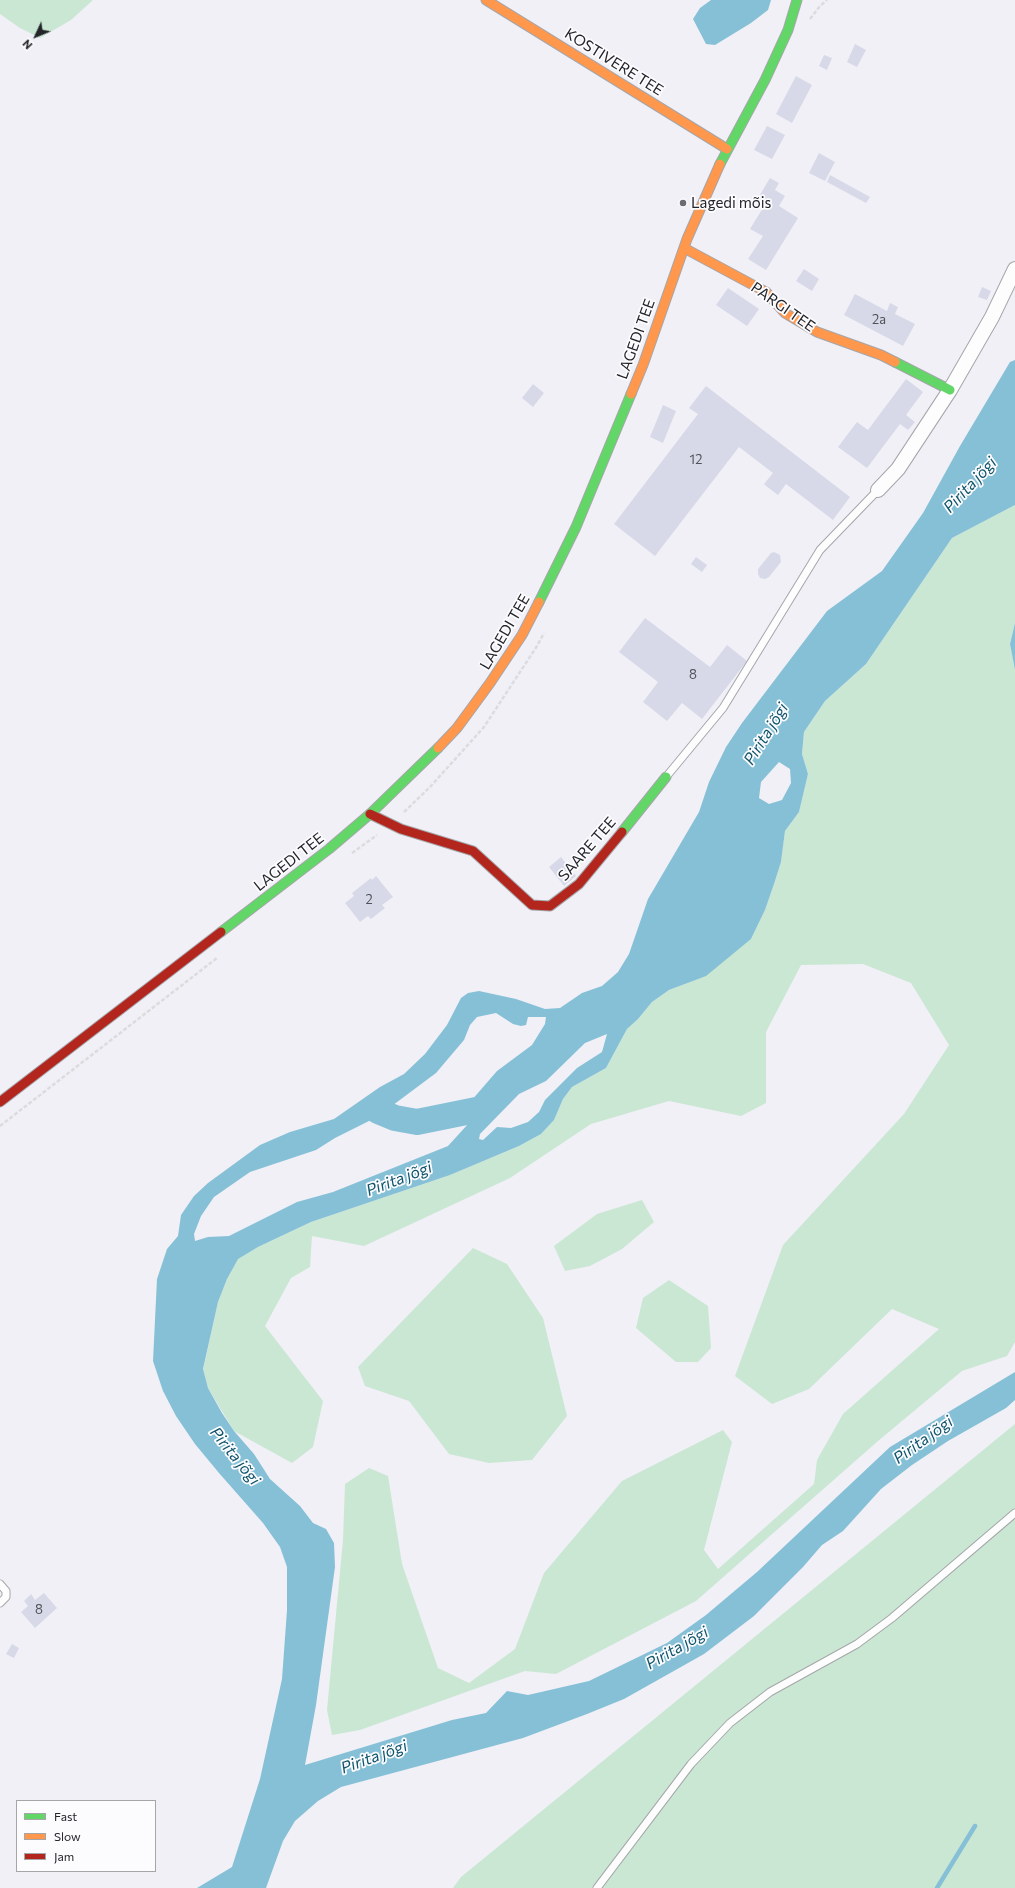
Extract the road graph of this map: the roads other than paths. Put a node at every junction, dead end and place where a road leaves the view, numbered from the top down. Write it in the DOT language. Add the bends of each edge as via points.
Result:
graph roads {
  1 [pos="486,0"];
  2 [pos="797,0"];
  3 [pos="727,149"];
  4 [pos="684,248"];
  5 [pos="1015,269"];
  6 [pos="950,390"];
  7 [pos="878,490"];
  8 [pos="666,777"];
  9 [pos="370,814"];
  10 [pos="0,1102"];
  11 [pos="1015,1513"];
  12 [pos="0,1584"];
  13 [pos="0,1603"];
  14 [pos="598,1888"];
  1 -- 3 [label="street, KOSTIVERE TEE"];
  2 -- 3 [label="street, LAGEDI TEE" via="788,30 765,80"];
  3 -- 4 [label="street, LAGEDI TEE"];
  4 -- 6 [label="street, PARGI TEE" via="766,292 785,313 817,332 881,355"];
  4 -- 9 [label="street, LAGEDI TEE" via="643,365 576,527 522,635 457,728"];
  5 -- 6 [label="street" via="992,317"];
  6 -- 7 [label="street" via="898,469"];
  7 -- 8 [label="lane" via="820,550 722,708"];
  8 -- 9 [label="street, SAARE TEE" via="580,884 550,906 532,905 473,851 390,825"];
  9 -- 10 [label="street, LAGEDI TEE" via="310,864"];
  11 -- 14 [label="lane" via="892,1618 857,1644 770,1692 730,1723 691,1764"];
  12 -- 13 [label="lane" via="6,1591 6,1597"];
}
